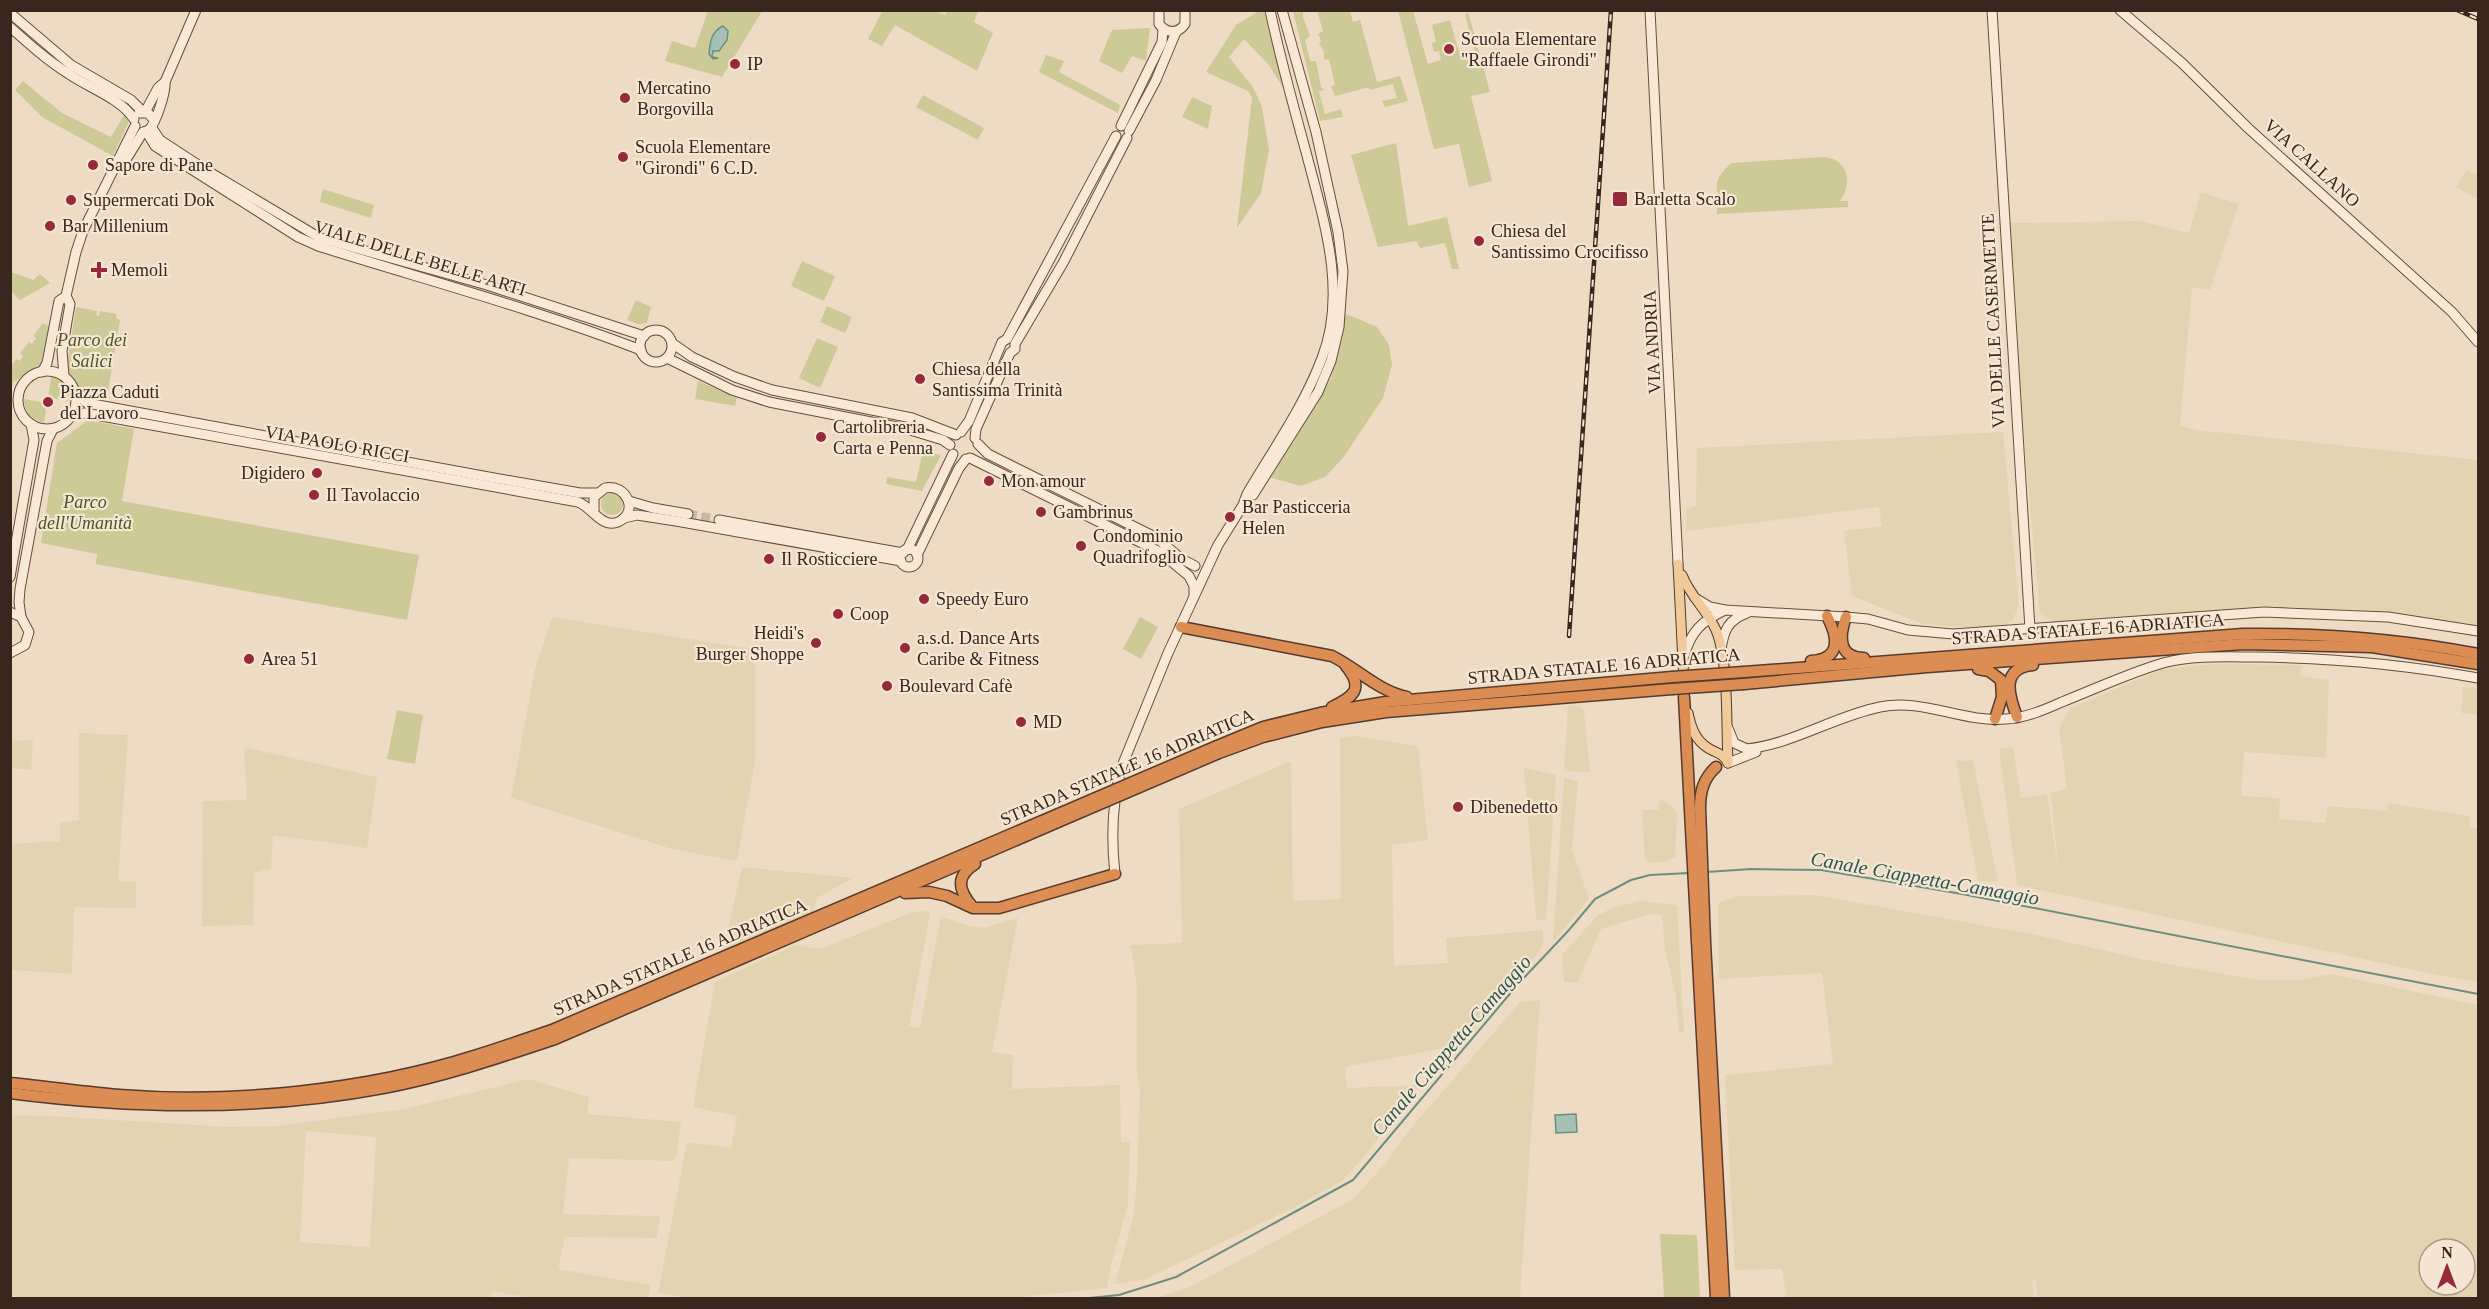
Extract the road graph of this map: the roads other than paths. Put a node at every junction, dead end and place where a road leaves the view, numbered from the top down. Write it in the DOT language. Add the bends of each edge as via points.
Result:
graph roads {
  1 [pos="196,10"];
  2 [pos="1159,10"];
  3 [pos="1270,10"];
  4 [pos="1282,10"];
  5 [pos="1650,10"];
  6 [pos="1992,10"];
  7 [pos="2120,10"];
  8 [pos="1187,12"];
  9 [pos="10,13"];
  10 [pos="10,27"];
  11 [pos="1163,30"];
  12 [pos="1176,32"];
  13 [pos="165,82"];
  14 [pos="144,112"];
  15 [pos="144,126"];
  16 [pos="1126,132"];
  17 [pos="1316,133"];
  18 [pos="1302,137"];
  19 [pos="1343,271"];
  20 [pos="1332,272"];
  21 [pos="66,296"];
  22 [pos="644,336"];
  23 [pos="2478,342"];
  24 [pos="672,343"];
  25 [pos="1008,346"];
  26 [pos="641,350"];
  27 [pos="667,358"];
  28 [pos="42,372"];
  29 [pos="64,376"];
  30 [pos="24,384"];
  31 [pos="10,388"];
  32 [pos="76,394"];
  33 [pos="10,400"];
  34 [pos="19,406"];
  35 [pos="71,416"];
  36 [pos="31,424"];
  37 [pos="53,429"];
  38 [pos="959,433"];
  39 [pos="977,441"];
  40 [pos="952,449"];
  41 [pos="968,459"];
  42 [pos="597,493"];
  43 [pos="629,501"];
  44 [pos="1243,505"];
  45 [pos="594,512"];
  46 [pos="688,514"];
  47 [pos="624,518"];
  48 [pos="719,520"];
  49 [pos="1218,545"];
  50 [pos="904,555"];
  51 [pos="917,555"];
  52 [pos="1678,564"];
  53 [pos="1196,565"];
  54 [pos="10,577"];
  55 [pos="1204,577"];
  56 [pos="1190,578"];
  57 [pos="1194,598"];
  58 [pos="1695,598"];
  59 [pos="1725,610"];
  60 [pos="10,612"];
  61 [pos="1750,612"];
  62 [pos="1827,616"];
  63 [pos="21,617"];
  64 [pos="1709,617"];
  65 [pos="1846,617"];
  66 [pos="1181,627"];
  67 [pos="2030,629"];
  68 [pos="2478,631"];
  69 [pos="1721,649"];
  70 [pos="11,654"];
  71 [pos="2097,654"];
  72 [pos="2478,654"];
  73 [pos="1342,661"];
  74 [pos="1683,662"];
  75 [pos="1925,663"];
  76 [pos="2478,664"];
  77 [pos="1774,669"];
  78 [pos="2478,678"];
  79 [pos="1684,697"];
  80 [pos="1490,698"];
  81 [pos="1416,699"];
  82 [pos="1320,713"];
  83 [pos="2017,717"];
  84 [pos="1995,719"];
  85 [pos="1728,726"];
  86 [pos="1776,742"];
  87 [pos="1218,749"];
  88 [pos="1720,754"];
  89 [pos="1728,763"];
  90 [pos="1716,767"];
  91 [pos="1057,819"];
  92 [pos="996,849"];
  93 [pos="1698,860"];
  94 [pos="1115,874"];
  95 [pos="1698,877"];
  96 [pos="896,894"];
  97 [pos="973,908"];
  98 [pos="819,921"];
  99 [pos="10,1074"];
  100 [pos="10,1083"];
  101 [pos="43,1087"];
  102 [pos="10,1093"];
  103 [pos="57,1099"];
  104 [pos="10,1101"];
  105 [pos="1716,1299"];
  106 [pos="1724,1299"];
  1 -- 13 [label="street"];
  2 -- 11 [label="street" via="1157,20"];
  3 -- 18 [label="street"];
  4 -- 17 [label="street"];
  5 -- 52 [label="street, VIA ANDRIA"];
  6 -- 67 [label="street, VIA DELLE CASERMETTE"];
  7 -- 23 [label="street, VIA CALLANO" via="2444,304"];
  8 -- 12 [label="street" via="1185,24"];
  9 -- 14 [label="street" via="71,65 131,100"];
  10 -- 15 [label="street, VIALE DELLE BELLE ARTI" via="41,55 125,108"];
  11 -- 12 [label="street"];
  11 -- 16 [label="street" via="1162,42"];
  12 -- 16 [label="street" via="1156,80"];
  13 -- 14 [label="street"];
  13 -- 15 [label="street" via="165,90"];
  14 -- 15 [label="street"];
  14 -- 15 [label="street"];
  15 -- 21 [label="street" via="118,164 83,231"];
  15 -- 22 [label="street, VIALE DELLE BELLE ARTI" via="187,158 320,238 470,279"];
  15 -- 26 [label="street, VIALE DELLE BELLE ARTI" via="155,146 298,237 574,324"];
  16 -- 25 [label="street" via="1063,262"];
  16 -- 25 [label="street" via="1122,140 1116,136"];
  17 -- 18 [label="street" via="1307,128"];
  17 -- 19 [label="street"];
  18 -- 20 [label="street" via="1328,235"];
  19 -- 20 [label="street" via="1336,266"];
  19 -- 44 [label="street" via="1339,327 1331,362 1318,392 1252,497"];
  20 -- 44 [label="street" via="1331,326 1323,357"];
  21 -- 28 [label="street" via="59,302"];
  21 -- 29 [label="street" via="70,304 62,351"];
  22 -- 24 [label="street" via="661,331"];
  22 -- 26 [label="street"];
  24 -- 27 [label="street"];
  24 -- 38 [label="street" via="692,357 772,390 902,415"];
  25 -- 38 [label="street"];
  25 -- 39 [label="street" via="976,429"];
  26 -- 27 [label="street" via="650,361"];
  27 -- 40 [label="street" via="732,390 769,402 907,429 943,440"];
  28 -- 29 [label="street"];
  28 -- 30 [label="street"];
  29 -- 32 [label="street"];
  30 -- 31 [label="street"];
  30 -- 34 [label="street"];
  32 -- 35 [label="street"];
  32 -- 42 [label="street, VIA PAOLO RICCI" via="87,403 192,423"];
  33 -- 34 [label="street"];
  34 -- 36 [label="street"];
  35 -- 37 [label="street"];
  35 -- 45 [label="street, VIA PAOLO RICCI" via="89,414 578,502"];
  36 -- 37 [label="street"];
  36 -- 54 [label="street" via="33,442"];
  37 -- 63 [label="street" via="46,444 25,554 18,602"];
  38 -- 39 [label="street" via="969,433"];
  38 -- 40 [label="street"];
  39 -- 41 [label="street" via="976,453"];
  39 -- 53 [label="street" via="988,454 1157,538 1180,558"];
  40 -- 41 [label="street" via="959,458"];
  40 -- 50 [label="street"];
  41 -- 51 [label="street" via="959,468"];
  41 -- 56 [label="street" via="1153,548"];
  42 -- 43 [label="street" via="614,487 624,492"];
  42 -- 45 [label="street"];
  43 -- 46 [label="street"];
  43 -- 47 [label="street"];
  44 -- 49 [label="street"];
  45 -- 47 [label="street" via="607,523"];
  47 -- 50 [label="street" via="637,515"];
  48 -- 50 [label="street"];
  49 -- 53 [label="street"];
  49 -- 55 [label="street"];
  50 -- 51 [label="street" via="912,550"];
  50 -- 51 [label="street" via="905,566 913,566"];
  52 -- 58 [label="main road"];
  52 -- 74 [label="main road"];
  53 -- 55 [label="street" via="1202,568"];
  53 -- 56 [label="street" via="1190,570"];
  55 -- 56 [label="street" via="1196,582"];
  55 -- 57 [label="street"];
  56 -- 57 [label="street"];
  57 -- 66 [label="street"];
  58 -- 59 [label="street"];
  58 -- 64 [label="main road"];
  59 -- 61 [label="street"];
  59 -- 64 [label="street"];
  60 -- 63 [label="street"];
  61 -- 62 [label="street"];
  61 -- 69 [label="street" via="1728,624"];
  62 -- 65 [label="street"];
  62 -- 77 [label="highway" via="1836,638 1828,657"];
  63 -- 70 [label="street" via="27,625 28,639"];
  64 -- 69 [label="main road"];
  64 -- 74 [label="street" via="1694,631"];
  65 -- 67 [label="street" via="1937,633"];
  65 -- 75 [label="highway" via="1841,644 1851,656 1905,654"];
  66 -- 73 [label="highway"];
  66 -- 94 [label="street" via="1117,784 1112,830"];
  67 -- 68 [label="street" via="2220,614 2302,612 2388,617"];
  69 -- 85 [label="main road"];
  71 -- 75 [label="highway, STRADA STATALE 16 ADRIATICA"];
  71 -- 76 [label="highway, STRADA STATALE 16 ADRIATICA" via="2288,644 2372,647"];
  71 -- 83 [label="highway" via="2076,661 2027,665 2014,672 2008,689"];
  72 -- 75 [label="highway, STRADA STATALE 16 ADRIATICA" via="2375,638 2292,634 2196,637"];
  73 -- 81 [label="highway" via="1373,683"];
  73 -- 82 [label="highway" via="1354,675 1356,688 1351,697"];
  74 -- 79 [label="main road"];
  75 -- 77 [label="highway, STRADA STATALE 16 ADRIATICA"];
  75 -- 80 [label="highway, STRADA STATALE 16 ADRIATICA, bridge" via="1744,684"];
  75 -- 84 [label="highway" via="1944,671 1978,669 1996,675 2003,689"];
  77 -- 80 [label="highway, STRADA STATALE 16 ADRIATICA, bridge"];
  78 -- 83 [label="street" via="2408,665 2327,657 2187,659 2148,668"];
  79 -- 88 [label="main road" via="1696,737"];
  79 -- 93 [label="highway"];
  80 -- 81 [label="highway, STRADA STATALE 16 ADRIATICA"];
  80 -- 87 [label="highway, STRADA STATALE 16 ADRIATICA" via="1322,722"];
  81 -- 82 [label="highway, STRADA STATALE 16 ADRIATICA"];
  82 -- 87 [label="highway, STRADA STATALE 16 ADRIATICA" via="1263,728"];
  83 -- 84 [label="street"];
  84 -- 86 [label="street" via="1924,706 1893,705"];
  85 -- 86 [label="street" via="1733,741 1742,748"];
  85 -- 88 [label="main road"];
  85 -- 89 [label="main road"];
  86 -- 89 [label="street"];
  87 -- 91 [label="highway, STRADA STATALE 16 ADRIATICA, bridge"];
  88 -- 89 [label="main road"];
  88 -- 90 [label="main road"];
  89 -- 90 [label="main road"];
  90 -- 93 [label="highway" via="1701,793"];
  91 -- 92 [label="highway, STRADA STATALE 16 ADRIATICA"];
  91 -- 98 [label="highway, STRADA STATALE 16 ADRIATICA"];
  92 -- 96 [label="highway, STRADA STATALE 16 ADRIATICA"];
  92 -- 97 [label="highway" via="962,876 962,891"];
  93 -- 95 [label="highway"];
  94 -- 97 [label="highway" via="999,908"];
  95 -- 105 [label="highway"];
  95 -- 106 [label="highway"];
  96 -- 97 [label="highway" via="929,892"];
  96 -- 98 [label="highway, STRADA STATALE 16 ADRIATICA"];
  98 -- 101 [label="highway, STRADA STATALE 16 ADRIATICA" via="552,1030 484,1053 373,1080 309,1090 213,1097 120,1095"];
  98 -- 103 [label="highway, STRADA STATALE 16 ADRIATICA" via="555,1039 384,1088 311,1099 214,1106"];
  99 -- 101 [label="highway"];
  100 -- 101 [label="highway, STRADA STATALE 16 ADRIATICA"];
  102 -- 103 [label="highway, STRADA STATALE 16 ADRIATICA"];
  103 -- 104 [label="highway"];
}
